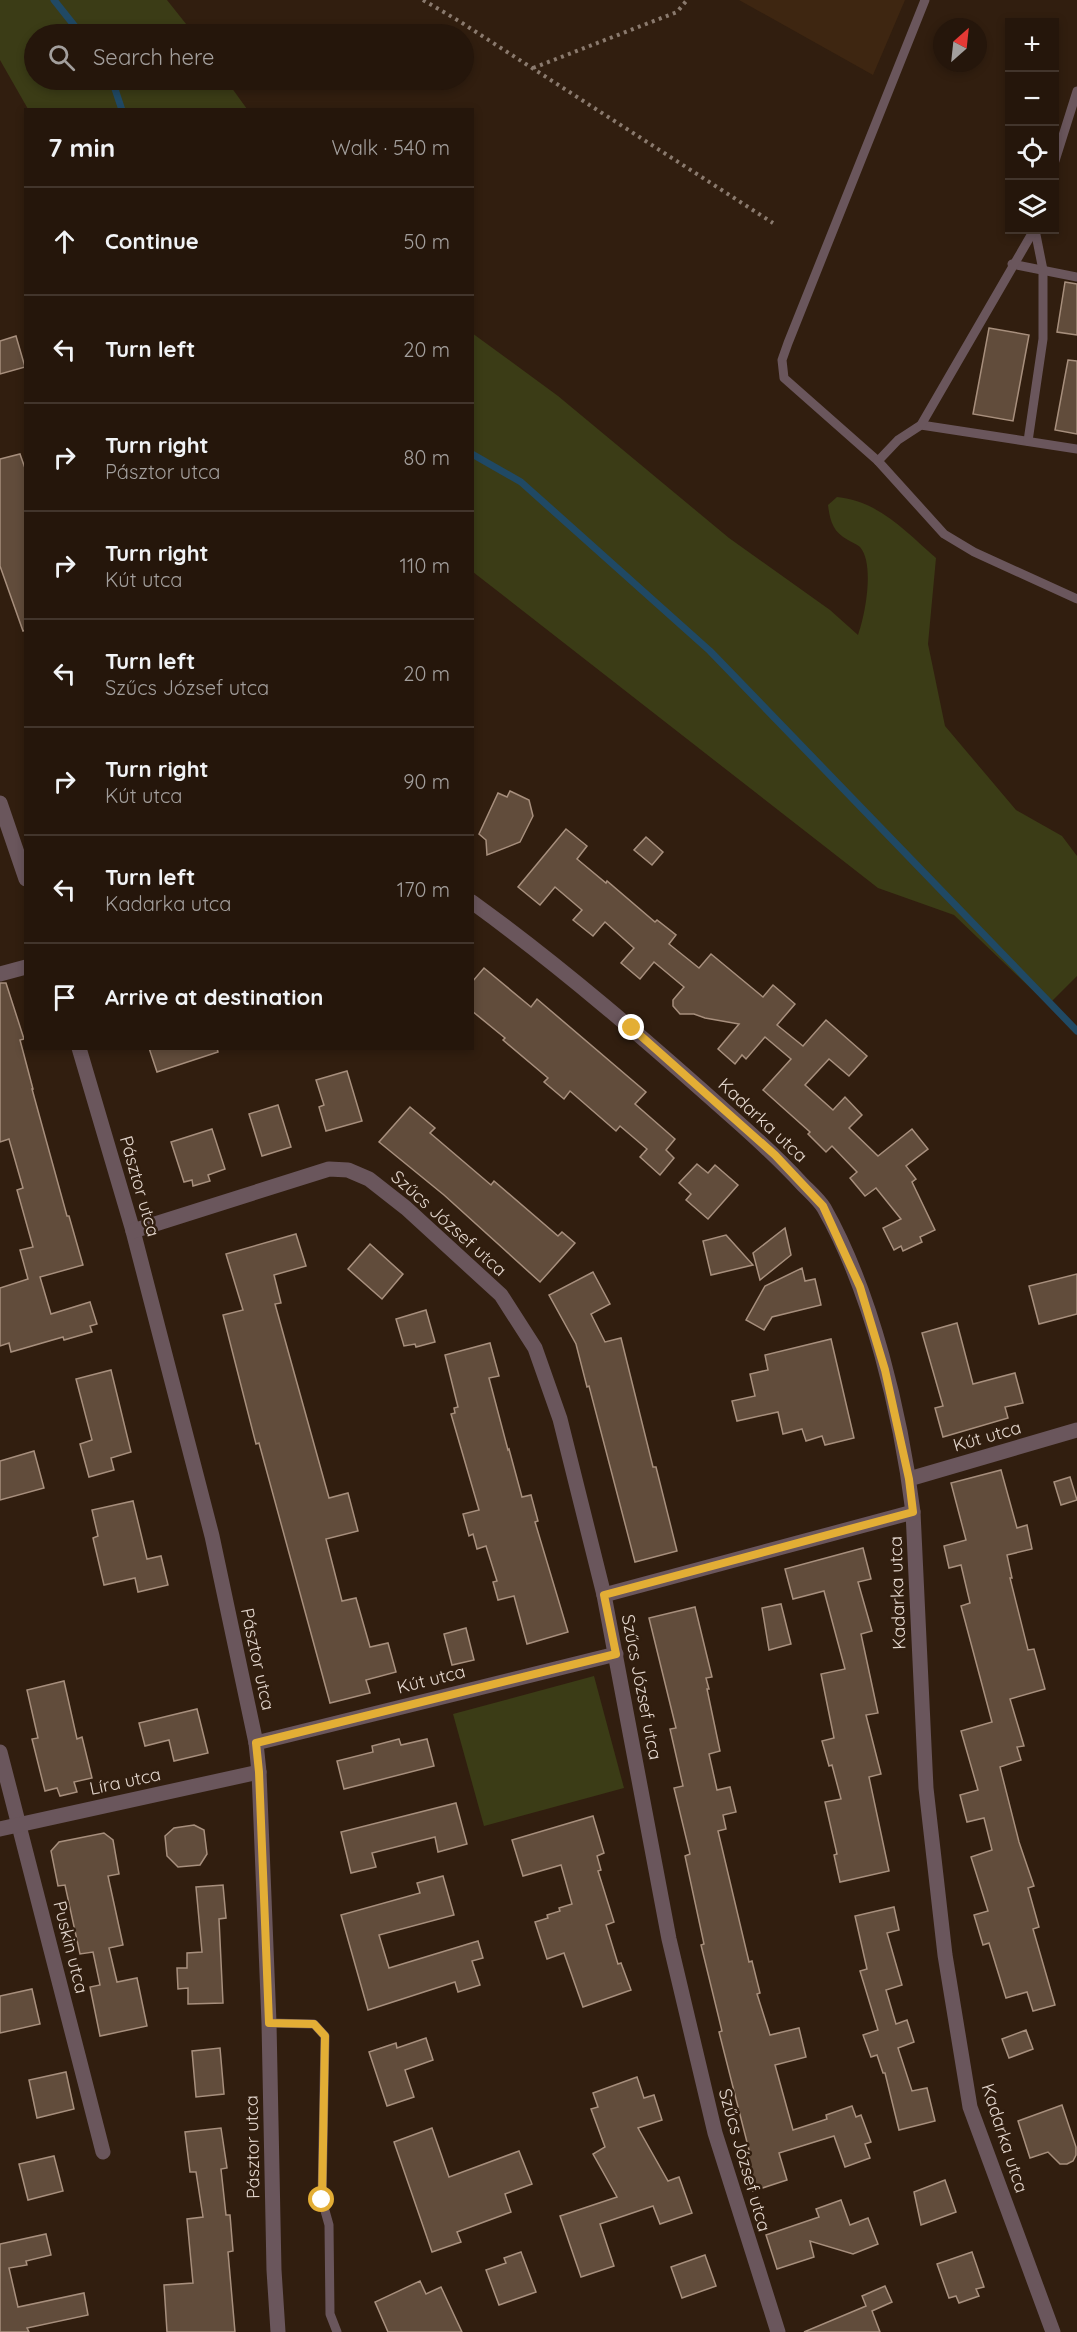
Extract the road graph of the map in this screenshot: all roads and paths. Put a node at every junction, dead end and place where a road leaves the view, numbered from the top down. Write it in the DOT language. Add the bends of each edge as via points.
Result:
graph roads {
  1 [pos="423,0"];
  2 [pos="687,0"];
  3 [pos="925,0"];
  4 [pos="461,24"];
  5 [pos="474,32"];
  6 [pos="532,68"];
  7 [pos="1077,91"];
  8 [pos="1059,148"];
  9 [pos="772,223"];
  10 [pos="1031,234"];
  11 [pos="1035,234"];
  12 [pos="1012,264"];
  13 [pos="1043,270"];
  14 [pos="1077,277"];
  15 [pos="921,425"];
  16 [pos="1028,441"];
  17 [pos="1077,448"];
  18 [pos="878,461"];
  19 [pos="1077,599"];
  20 [pos="0,803"];
  21 [pos="24,873"];
  22 [pos="474,903"];
  23 [pos="24,968"];
  24 [pos="0,974"];
  25 [pos="80,1050"];
  26 [pos="133,1231"];
  27 [pos="1077,1430"];
  28 [pos="909,1479"];
  29 [pos="913,1512"];
  30 [pos="604,1595"];
  31 [pos="616,1654"];
  32 [pos="256,1743"];
  33 [pos="0,1752"];
  34 [pos="259,1772"];
  35 [pos="20,1824"];
  36 [pos="0,1829"];
  37 [pos="269,2023"];
  38 [pos="103,2152"];
  39 [pos="773,2331"];
  40 [pos="278,2332"];
  41 [pos="337,2332"];
  42 [pos="1053,2332"];
  1 -- 4 [label="path"];
  2 -- 6 [label="path" via="677,12"];
  3 -- 18 [label="lane" via="782,360 784,378"];
  5 -- 6 [label="path"];
  6 -- 9 [label="path"];
  7 -- 8 [label="lane"];
  10 -- 12 [label="lane"];
  11 -- 13 [label="lane"];
  12 -- 13 [label="lane"];
  12 -- 15 [label="lane"];
  13 -- 14 [label="lane"];
  13 -- 16 [label="lane" via="1042,339"];
  15 -- 16 [label="lane"];
  15 -- 18 [label="lane" via="898,440"];
  16 -- 17 [label="lane"];
  18 -- 19 [label="lane" via="944,534"];
  20 -- 21 [label="street"];
  22 -- 28 [label="street, Kadarka utca" via="632,1028 775,1155 823,1206 860,1287 885,1370"];
  23 -- 24 [label="street"];
  25 -- 26 [label="street, Pásztor utca"];
  26 -- 30 [label="street, Szűcs József utca" via="329,1169 348,1170 369,1179 501,1295 535,1347 560,1419"];
  26 -- 32 [label="street, Pásztor utca" via="212,1536"];
  27 -- 28 [label="street, Kút utca"];
  28 -- 29 [label="street, Kadarka utca"];
  29 -- 30 [label="street"];
  29 -- 42 [label="street, Kadarka utca" via="926,1788 945,1955 970,2107"];
  30 -- 31 [label="street, Szűcs József utca"];
  31 -- 32 [label="street, Kút utca"];
  31 -- 39 [label="street, Szűcs József utca" via="669,1939 715,2133"];
  32 -- 34 [label="street, Pásztor utca"];
  33 -- 35 [label="street, Puskin utca"];
  34 -- 35 [label="street, Líra utca"];
  34 -- 37 [label="street, Pásztor utca"];
  35 -- 36 [label="street, Líra utca"];
  35 -- 38 [label="street, Puskin utca"];
  37 -- 40 [label="street, Pásztor utca"];
  37 -- 41 [label="lane" via="314,2024 325,2036 322,2200 329,2225 330,2314"];
}
